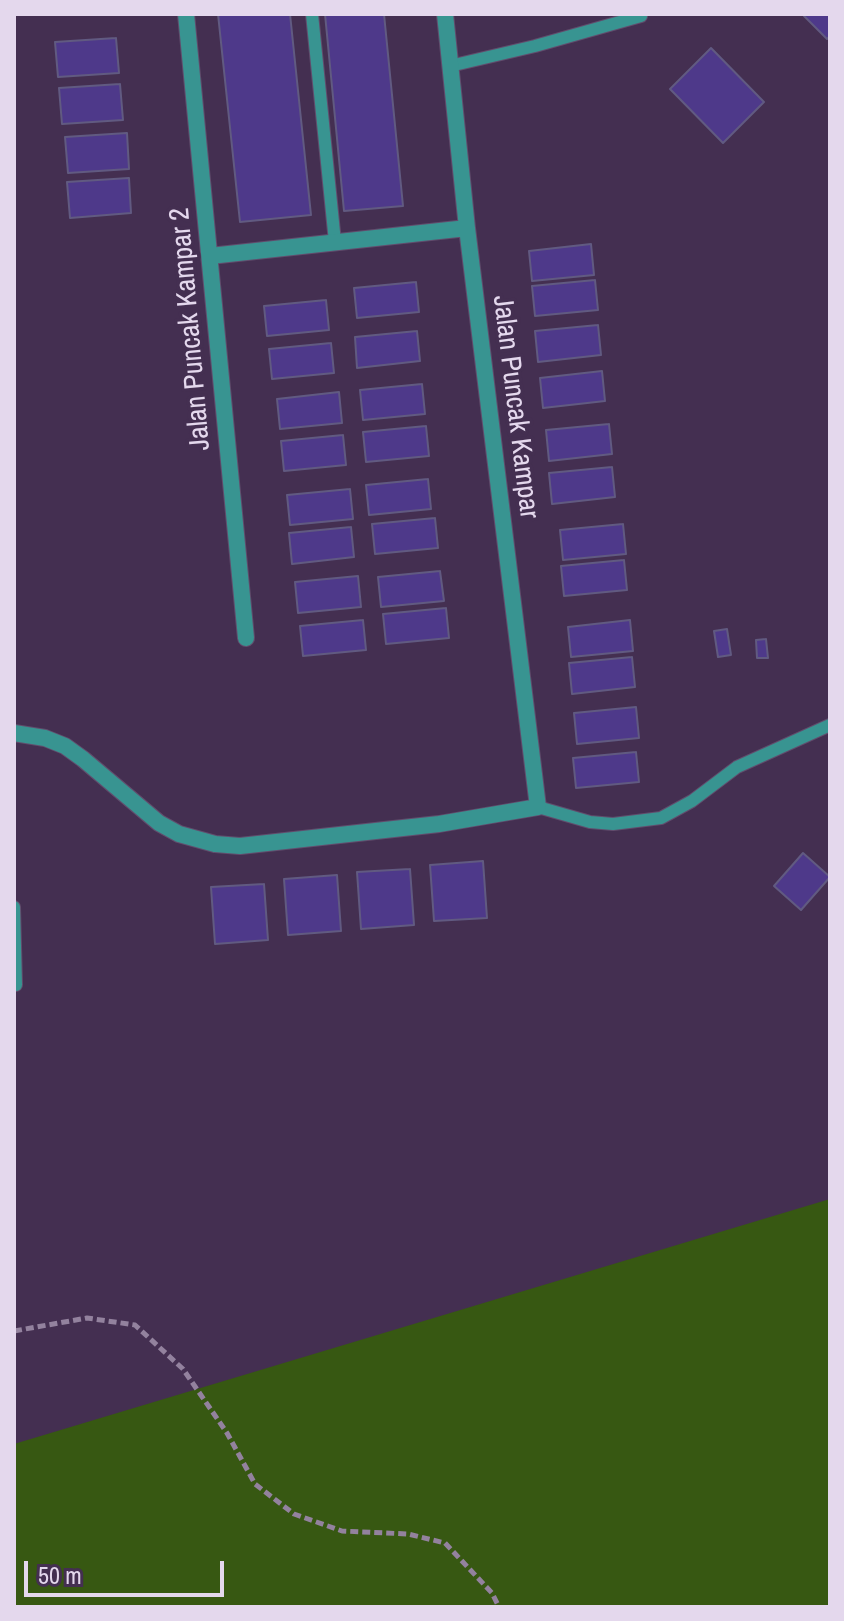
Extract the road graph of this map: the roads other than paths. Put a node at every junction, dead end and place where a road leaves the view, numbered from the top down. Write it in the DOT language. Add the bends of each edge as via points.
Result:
graph roads {
  1 [pos="186,14"];
  2 [pos="312,14"];
  3 [pos="445,14"];
  4 [pos="641,16"];
  5 [pos="450,66"];
  6 [pos="467,228"];
  7 [pos="335,242"];
  8 [pos="210,256"];
  9 [pos="246,638"];
  10 [pos="830,725"];
  11 [pos="14,733"];
  12 [pos="538,807"];
  13 [pos="14,907"];
  14 [pos="16,985"];
  1 -- 8 [label="street, Jalan Puncak Kampar 2"];
  2 -- 7 [label="lane"];
  3 -- 5 [label="street, Jalan Puncak Kampar"];
  4 -- 5 [label="lane"];
  5 -- 6 [label="street, Jalan Puncak Kampar"];
  6 -- 7 [label="street"];
  6 -- 12 [label="street, Jalan Puncak Kampar"];
  7 -- 8 [label="street"];
  8 -- 9 [label="street, Jalan Puncak Kampar 2"];
  10 -- 12 [label="lane" via="737,767 661,818 590,822"];
  11 -- 12 [label="street" via="65,746 159,823 215,844 240,846 408,827"];
  13 -- 14 [label="lane"];
}
